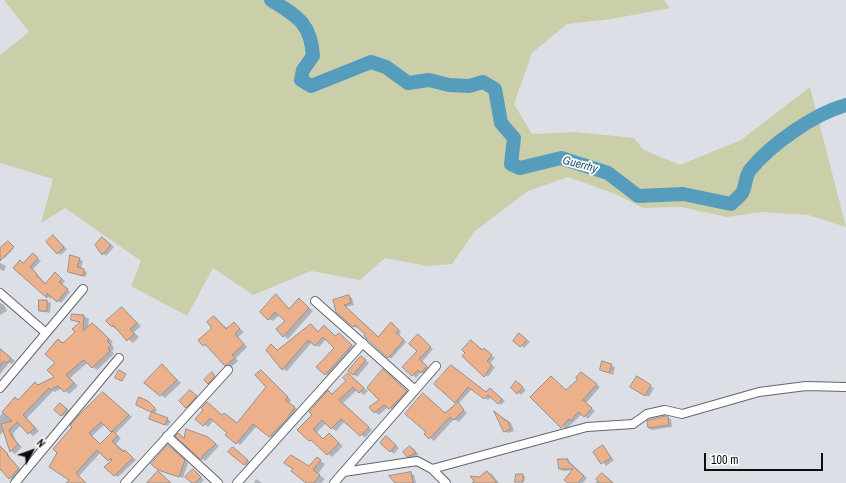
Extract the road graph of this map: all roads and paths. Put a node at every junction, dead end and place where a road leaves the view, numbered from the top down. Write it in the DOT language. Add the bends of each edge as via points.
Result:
graph roads {
  1 [pos="83,289"];
  2 [pos="0,293"];
  3 [pos="315,301"];
  4 [pos="46,333"];
  5 [pos="363,343"];
  6 [pos="120,358"];
  7 [pos="436,366"];
  8 [pos="228,370"];
  9 [pos="846,387"];
  10 [pos="0,388"];
  11 [pos="415,390"];
  12 [pos="167,436"];
  13 [pos="432,469"];
  14 [pos="344,472"];
  15 [pos="15,483"];
  16 [pos="125,483"];
  17 [pos="218,483"];
  18 [pos="237,483"];
  19 [pos="334,483"];
  20 [pos="446,483"];
  1 -- 4 [label="street"];
  2 -- 4 [label="street"];
  3 -- 5 [label="street"];
  4 -- 10 [label="street"];
  5 -- 11 [label="street"];
  5 -- 18 [label="street"];
  6 -- 15 [label="street"];
  7 -- 11 [label="street"];
  8 -- 12 [label="street"];
  9 -- 13 [label="street" via="806,386 759,392 682,414 665,410 647,414 633,424 587,427"];
  11 -- 14 [label="street"];
  12 -- 16 [label="street"];
  12 -- 17 [label="street"];
  13 -- 14 [label="street" via="417,461"];
  13 -- 20 [label="street"];
  14 -- 19 [label="street"];
}
